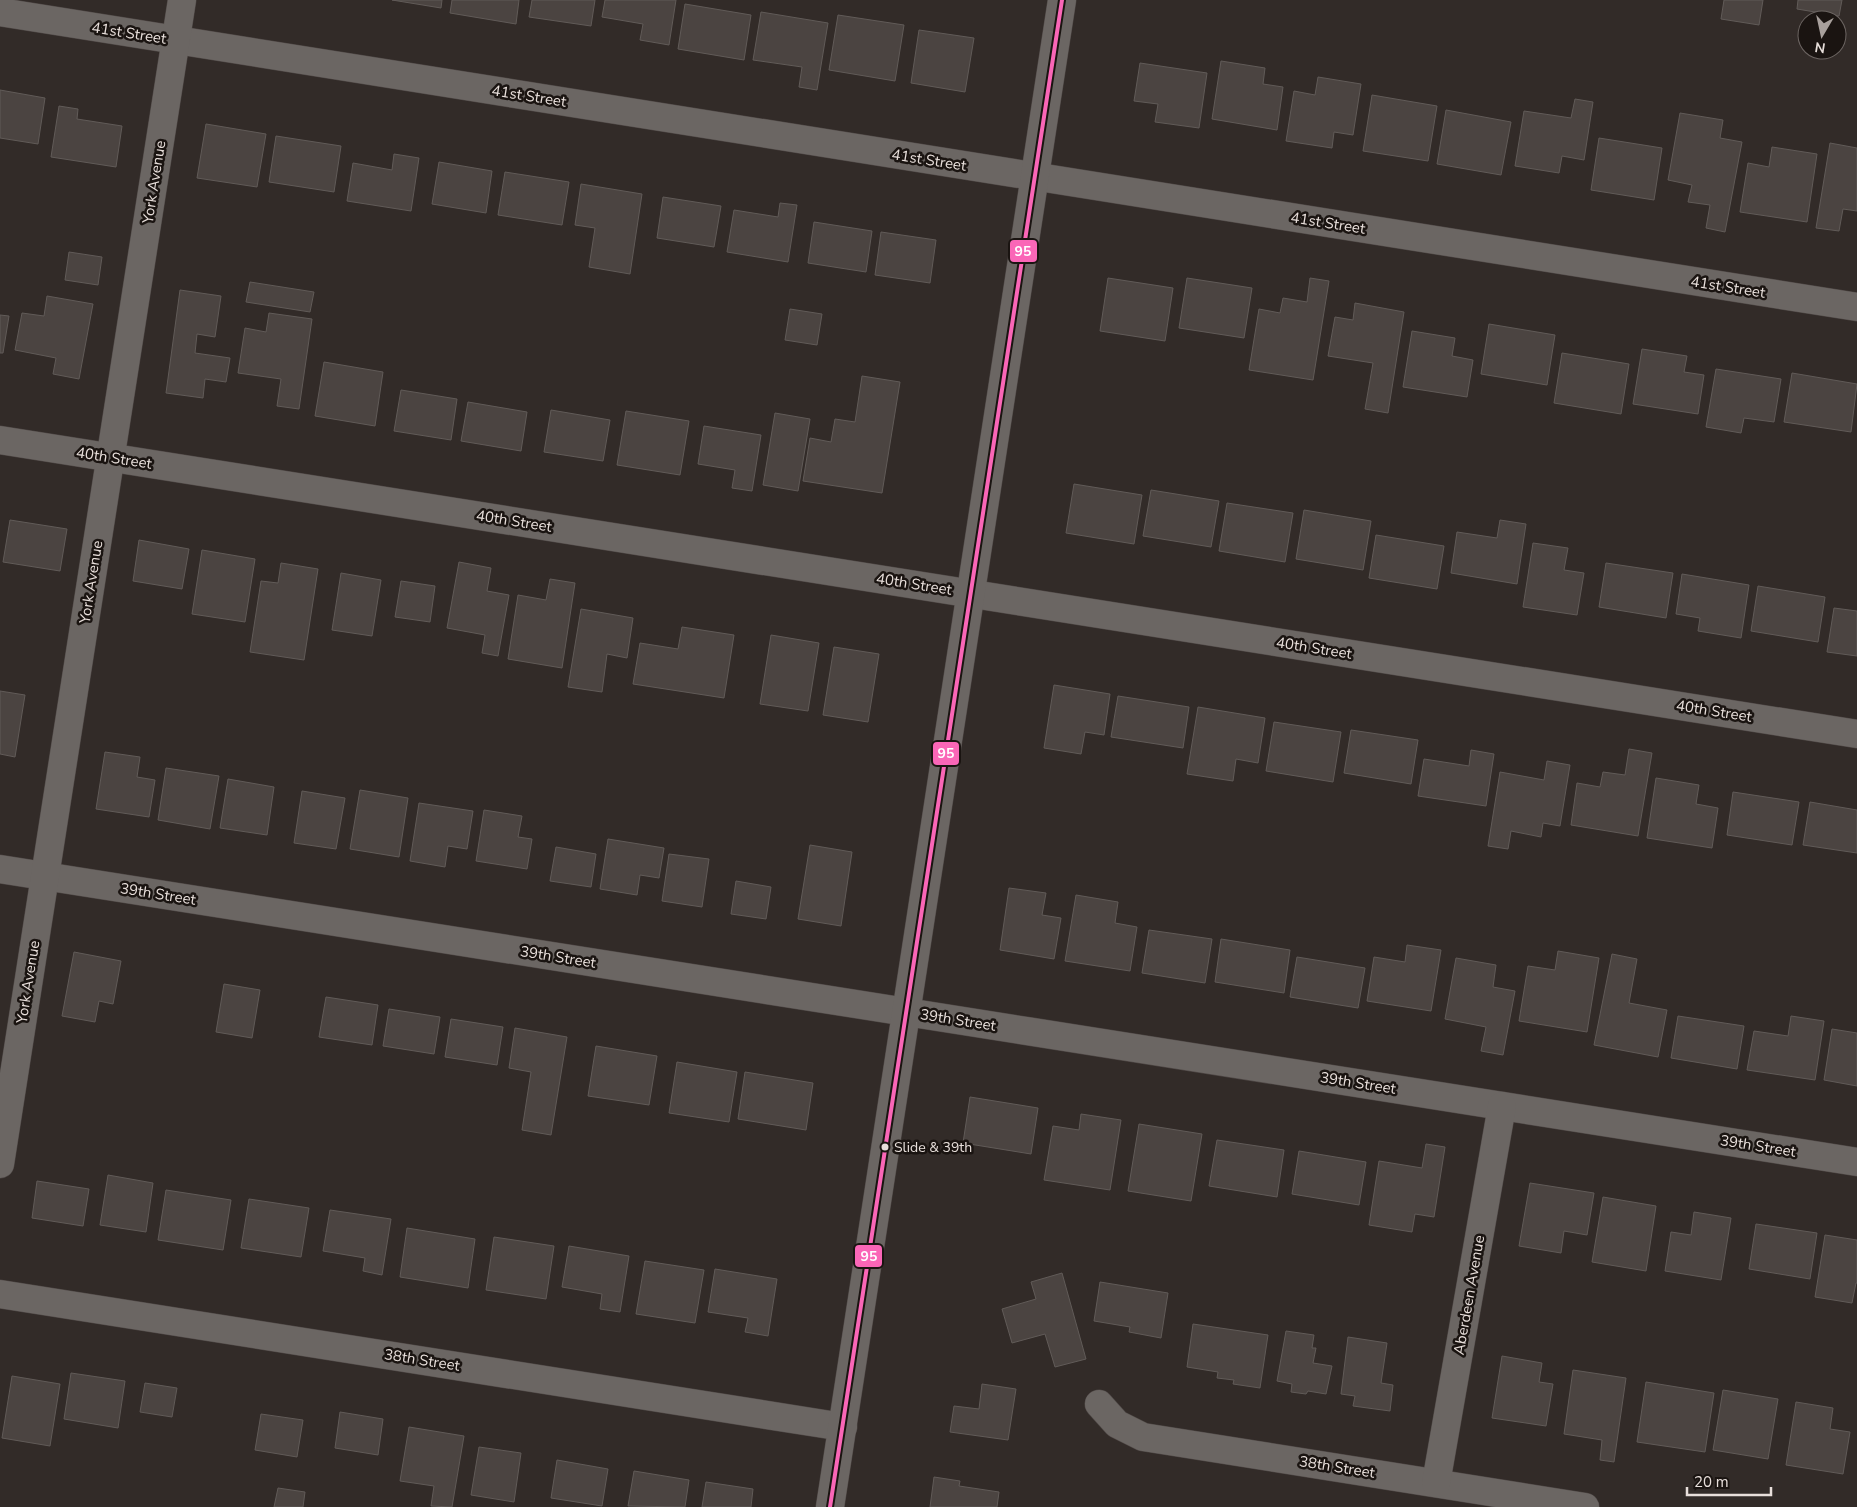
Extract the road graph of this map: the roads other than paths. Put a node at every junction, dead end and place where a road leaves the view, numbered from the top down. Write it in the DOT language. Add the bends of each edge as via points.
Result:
graph roads {
  1 [pos="182,0"];
  2 [pos="1062,0"];
  3 [pos="0,12"];
  4 [pos="176,40"];
  5 [pos="1035,177"];
  6 [pos="1857,307"];
  7 [pos="0,440"];
  8 [pos="110,458"];
  9 [pos="970,593"];
  10 [pos="1857,734"];
  11 [pos="0,869"];
  12 [pos="45,876"];
  13 [pos="906,1012"];
  14 [pos="1502,1106"];
  15 [pos="1857,1162"];
  16 [pos="0,1164"];
  17 [pos="0,1294"];
  18 [pos="1099,1404"];
  19 [pos="843,1427"];
  20 [pos="1436,1483"];
  21 [pos="830,1507"];
  22 [pos="1586,1507"];
  1 -- 4 [label="street, York Avenue"];
  2 -- 5 [label="street"];
  3 -- 4 [label="street, 41st Street"];
  4 -- 5 [label="street, 41st Street"];
  4 -- 8 [label="street, York Avenue"];
  5 -- 6 [label="street, 41st Street"];
  5 -- 9 [label="street"];
  7 -- 8 [label="street, 40th Street"];
  8 -- 9 [label="street, 40th Street"];
  8 -- 12 [label="street, York Avenue"];
  9 -- 10 [label="street, 40th Street"];
  9 -- 13 [label="street"];
  11 -- 12 [label="street, 39th Street"];
  12 -- 13 [label="street, 39th Street"];
  12 -- 16 [label="street, York Avenue"];
  13 -- 14 [label="street, 39th Street"];
  13 -- 19 [label="street"];
  14 -- 15 [label="street, 39th Street"];
  14 -- 20 [label="street, Aberdeen Avenue"];
  17 -- 19 [label="street, 38th Street"];
  18 -- 20 [label="street, 38th Street" via="1117,1424 1143,1436"];
  19 -- 21 [label="street"];
  20 -- 22 [label="street, 38th Street"];
}
